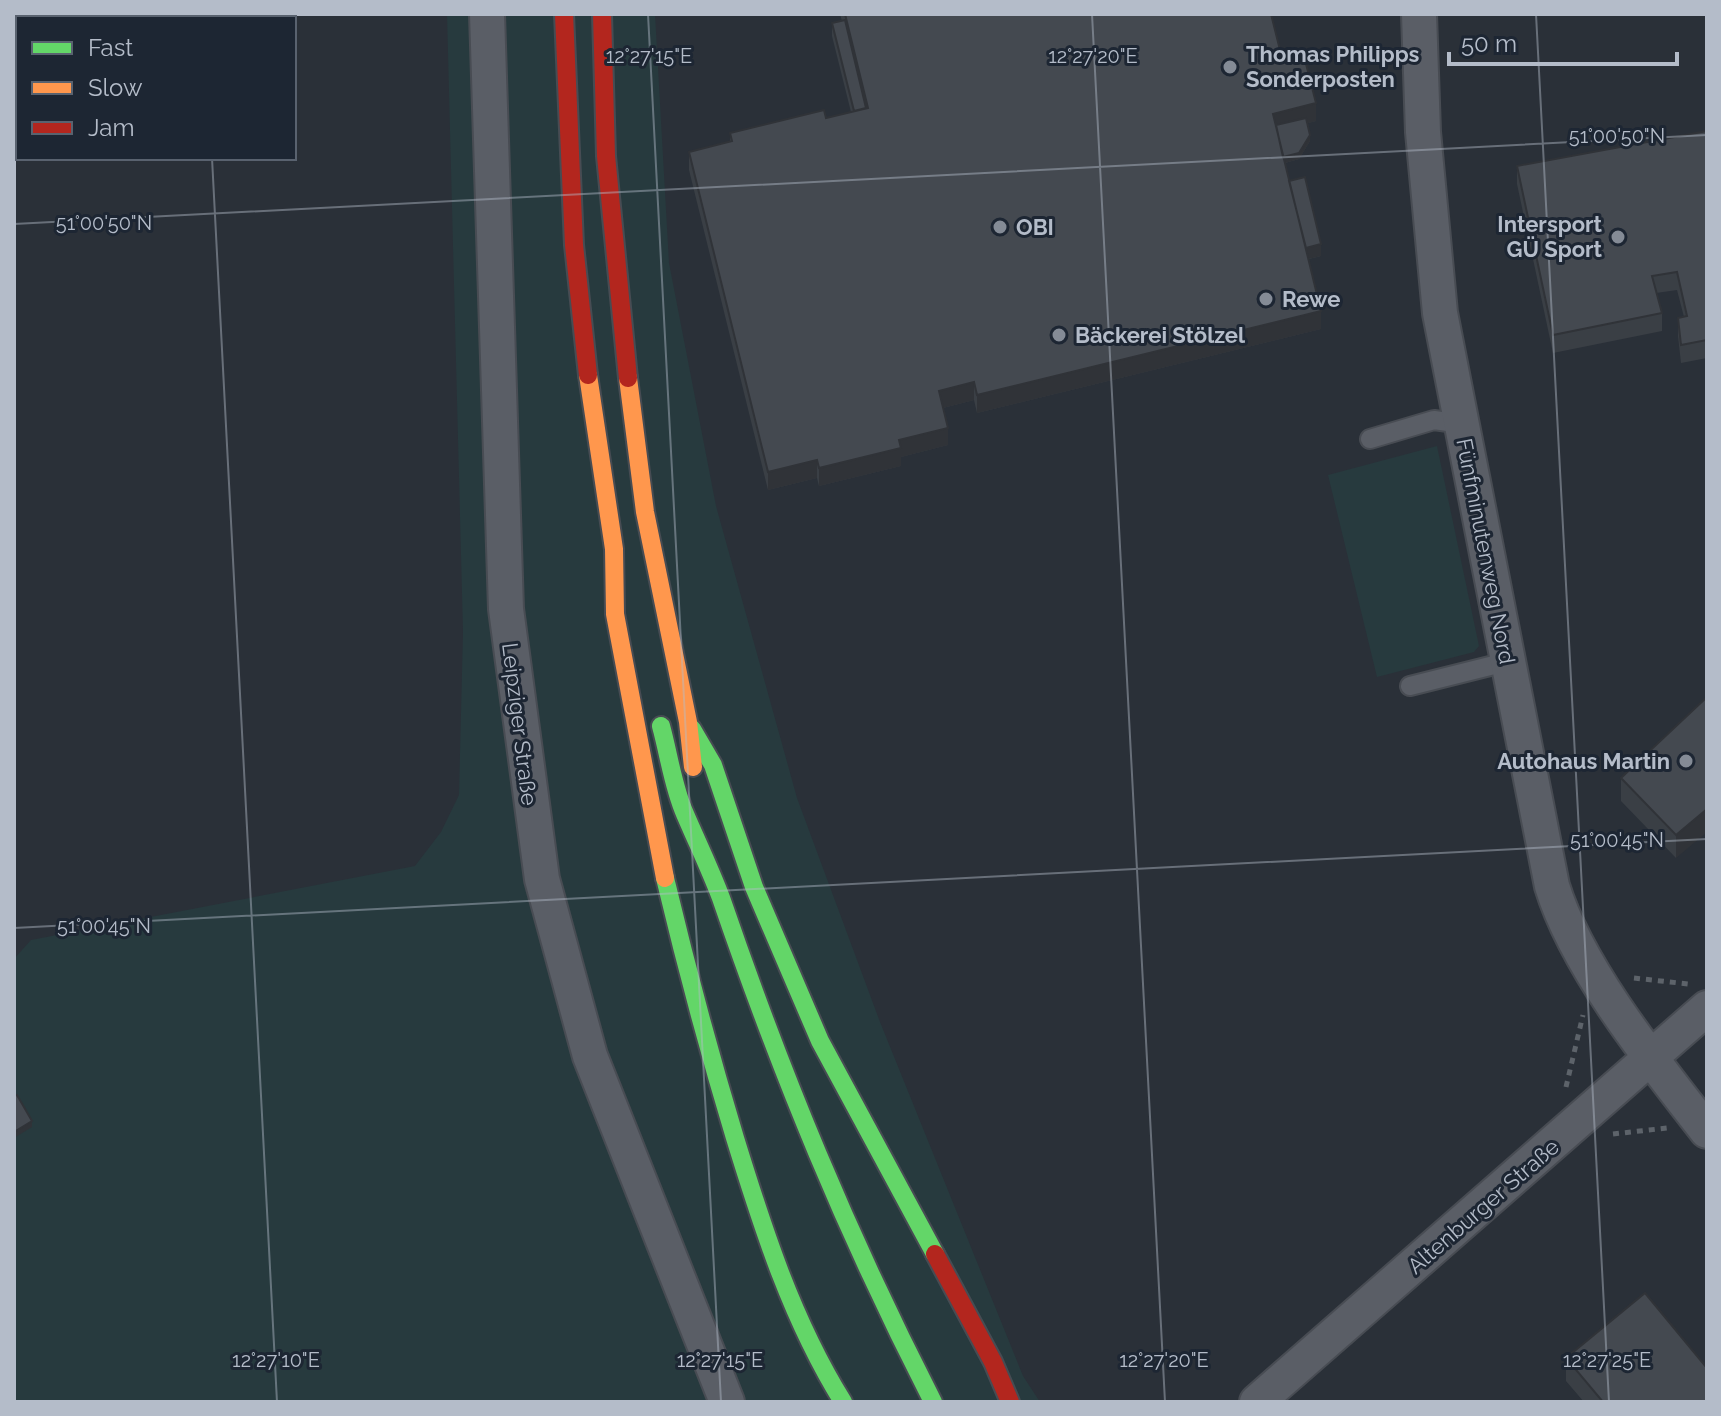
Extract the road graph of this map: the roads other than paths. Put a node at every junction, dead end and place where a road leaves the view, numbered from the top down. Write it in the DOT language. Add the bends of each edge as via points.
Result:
graph roads {
  1 [pos="487,14"];
  2 [pos="564,14"];
  3 [pos="602,14"];
  4 [pos="1419,14"];
  5 [pos="1462,424"];
  6 [pos="1370,439"];
  7 [pos="614,554"];
  8 [pos="634,611"];
  9 [pos="1506,662"];
  10 [pos="1410,686"];
  11 [pos="658,713"];
  12 [pos="688,722"];
  13 [pos="706,856"];
  14 [pos="1700,996"];
  15 [pos="1651,1059"];
  16 [pos="1691,1129"];
  17 [pos="727,1402"];
  18 [pos="843,1402"];
  19 [pos="933,1402"];
  20 [pos="1010,1402"];
  21 [pos="1257,1402"];
  1 -- 17 [label="street, Leipziger Straße" via="504,581 542,879 590,1056"];
  2 -- 7 [label="highway" via="581,318"];
  3 -- 12 [label="highway" via="606,156 629,394 648,528"];
  4 -- 5 [label="street, Fünfminutenweg Nord" via="1423,132 1440,313"];
  5 -- 6 [label="lane" via="1434,420"];
  5 -- 9 [label="street, Fünfminutenweg Nord"];
  7 -- 8 [label="highway"];
  7 -- 18 [label="highway" via="614,608 635,736 686,968 745,1172 781,1272 824,1374"];
  9 -- 10 [label="lane"];
  9 -- 15 [label="street, Fünfminutenweg Nord" via="1562,920"];
  11 -- 13 [label="highway" via="684,812"];
  12 -- 13 [label="highway"];
  12 -- 20 [label="highway" via="713,765 754,887 820,1041"];
  13 -- 19 [label="highway" via="814,1152"];
  14 -- 15 [label="street, Altenburger Straße"];
  15 -- 16 [label="street, Fünfminutenweg Nord"];
  15 -- 21 [label="street, Altenburger Straße"];
}
